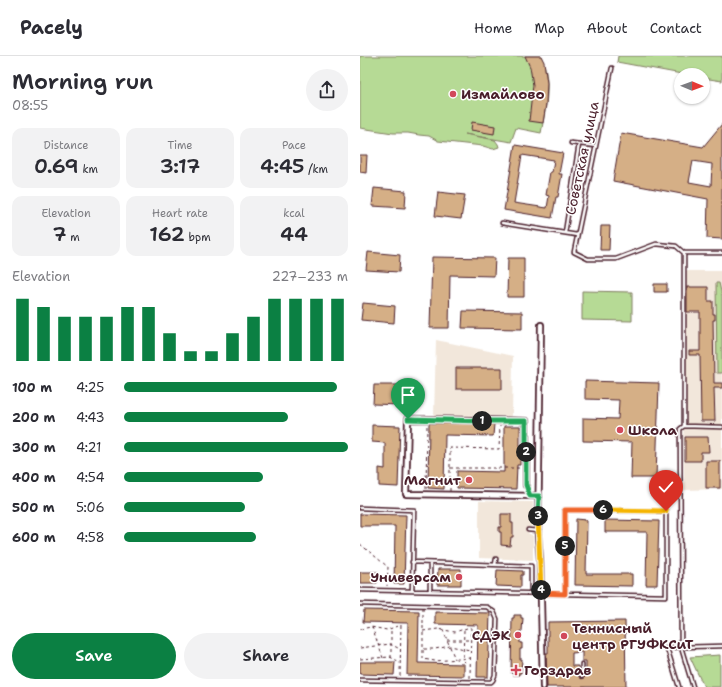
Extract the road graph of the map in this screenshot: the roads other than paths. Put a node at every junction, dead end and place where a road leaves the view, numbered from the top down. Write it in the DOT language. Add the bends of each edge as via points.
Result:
graph roads {
  1 [pos="612,68"];
  2 [pos="571,143"];
  3 [pos="579,144"];
  4 [pos="596,146"];
  5 [pos="502,223"];
  6 [pos="565,233"];
  7 [pos="577,235"];
  8 [pos="684,252"];
  9 [pos="722,253"];
  10 [pos="541,325"];
  11 [pos="684,426"];
  12 [pos="722,427"];
  13 [pos="526,485"];
  14 [pos="539,496"];
  15 [pos="360,508"];
  16 [pos="528,530"];
  17 [pos="538,531"];
  18 [pos="496,559"];
  19 [pos="412,562"];
  20 [pos="430,563"];
  21 [pos="496,565"];
  22 [pos="360,590"];
  23 [pos="412,591"];
  24 [pos="430,591"];
  25 [pos="531,593"];
  26 [pos="541,593"];
  27 [pos="565,594"];
  28 [pos="360,604"];
  29 [pos="722,646"];
  30 [pos="681,648"];
  31 [pos="582,664"];
  32 [pos="582,676"];
  33 [pos="360,680"];
  34 [pos="543,687"];
  35 [pos="679,687"];
  36 [pos="693,687"];
  1 -- 4 [label="lane, Советская улица"];
  2 -- 3 [label="lane"];
  3 -- 4 [label="lane"];
  3 -- 6 [label="lane"];
  4 -- 7 [label="lane, Советская улица"];
  5 -- 6 [label="lane"];
  6 -- 7 [label="lane"];
  7 -- 8 [label="lane, Советская улица" via="574,252 588,258 616,259 656,244 676,246"];
  8 -- 9 [label="lane"];
  8 -- 11 [label="lane"];
  10 -- 14 [label="street"];
  11 -- 12 [label="lane"];
  11 -- 30 [label="lane" via="680,429"];
  13 -- 14 [label="street" via="526,421 408,419 406,494"];
  14 -- 17 [label="street"];
  15 -- 19 [label="lane" via="414,510"];
  16 -- 17 [label="lane"];
  17 -- 26 [label="street"];
  18 -- 21 [label="lane"];
  19 -- 20 [label="lane"];
  19 -- 23 [label="lane"];
  20 -- 21 [label="lane"];
  20 -- 24 [label="lane"];
  21 -- 25 [label="lane" via="531,566"];
  22 -- 23 [label="lane"];
  23 -- 24 [label="lane"];
  24 -- 25 [label="lane"];
  25 -- 26 [label="lane"];
  26 -- 27 [label="lane"];
  26 -- 34 [label="street"];
  27 -- 27 [label="lane" via="666,596 666,511 565,510"];
  28 -- 33 [label="lane" via="487,607 494,612 497,619 495,678 491,682"];
  29 -- 30 [label="lane"];
  30 -- 35 [label="lane" via="667,648"];
  30 -- 36 [label="lane"];
  31 -- 32 [label="lane"];
}
